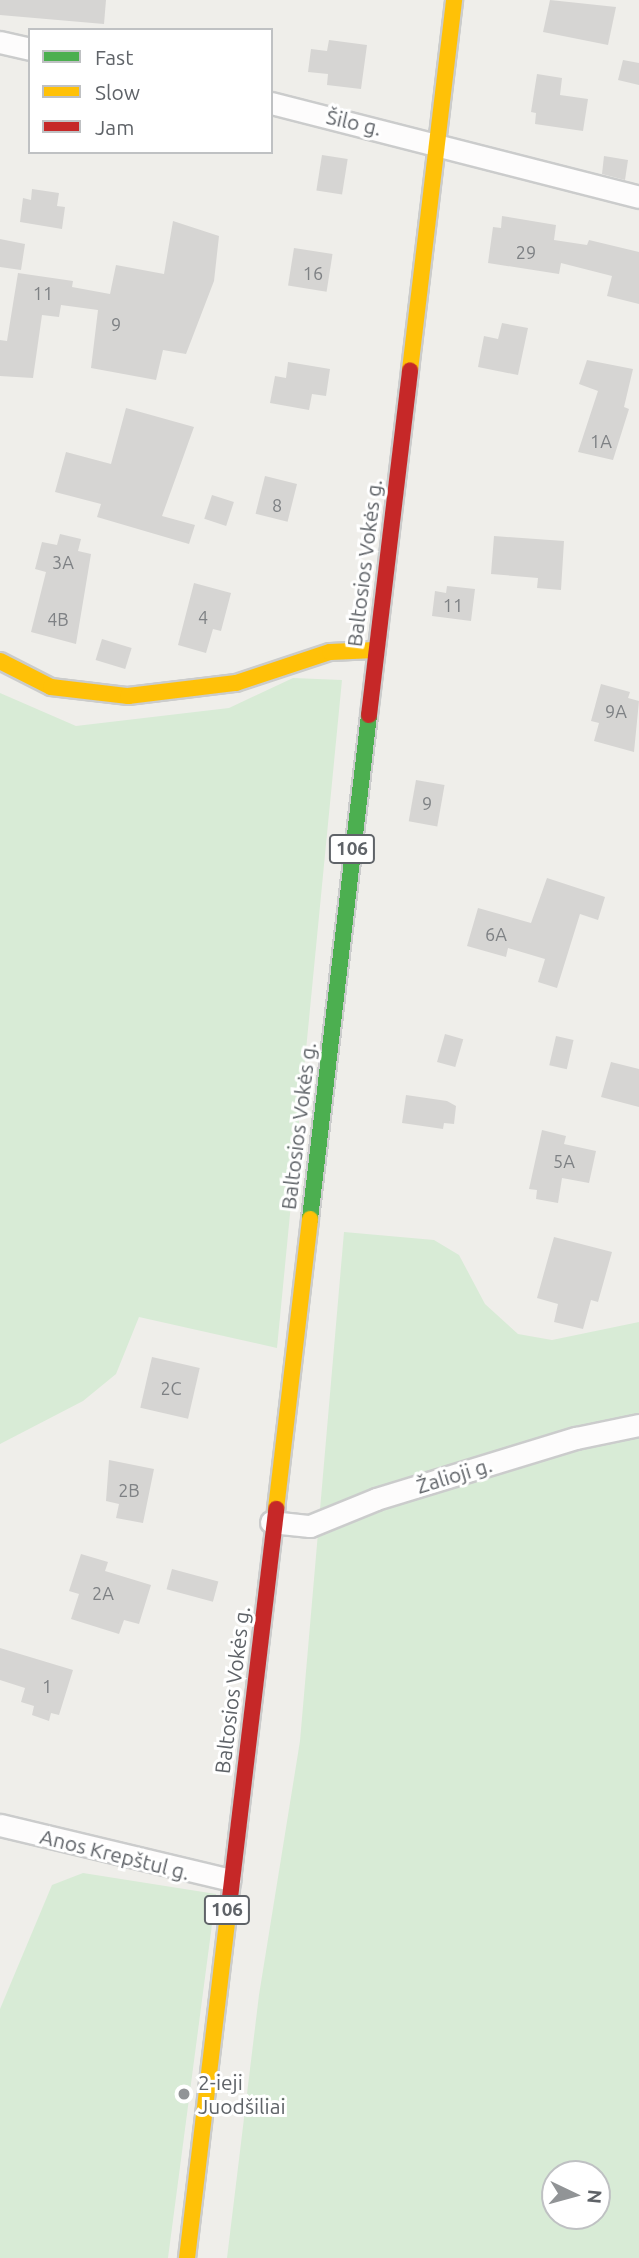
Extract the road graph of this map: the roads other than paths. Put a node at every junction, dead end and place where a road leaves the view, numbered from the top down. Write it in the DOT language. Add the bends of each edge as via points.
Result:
graph roads {
  1 [pos="454,0"];
  2 [pos="0,42"];
  3 [pos="28,49"];
  4 [pos="273,104"];
  5 [pos="436,146"];
  6 [pos="639,197"];
  7 [pos="375,650"];
  8 [pos="0,661"];
  9 [pos="639,1425"];
  10 [pos="271,1522"];
  11 [pos="0,1825"];
  12 [pos="230,1880"];
  13 [pos="187,2258"];
  1 -- 5 [label="main road, Baltosios Vokės g. / 106"];
  2 -- 3 [label="street"];
  4 -- 5 [label="street, Šilo g."];
  5 -- 6 [label="street, Šilo g."];
  5 -- 7 [label="main road, Baltosios Vokės g. / 106"];
  7 -- 8 [label="main road" via="330,652 236,683 141,695 51,687"];
  7 -- 10 [label="main road, Baltosios Vokės g. / 106"];
  9 -- 10 [label="street, Žalioji g." via="576,1438 376,1499 310,1526"];
  10 -- 12 [label="main road, Baltosios Vokės g. / 106"];
  11 -- 12 [label="street, Anos Krepštul g."];
  12 -- 13 [label="main road, Baltosios Vokės g. / 106"];
}
